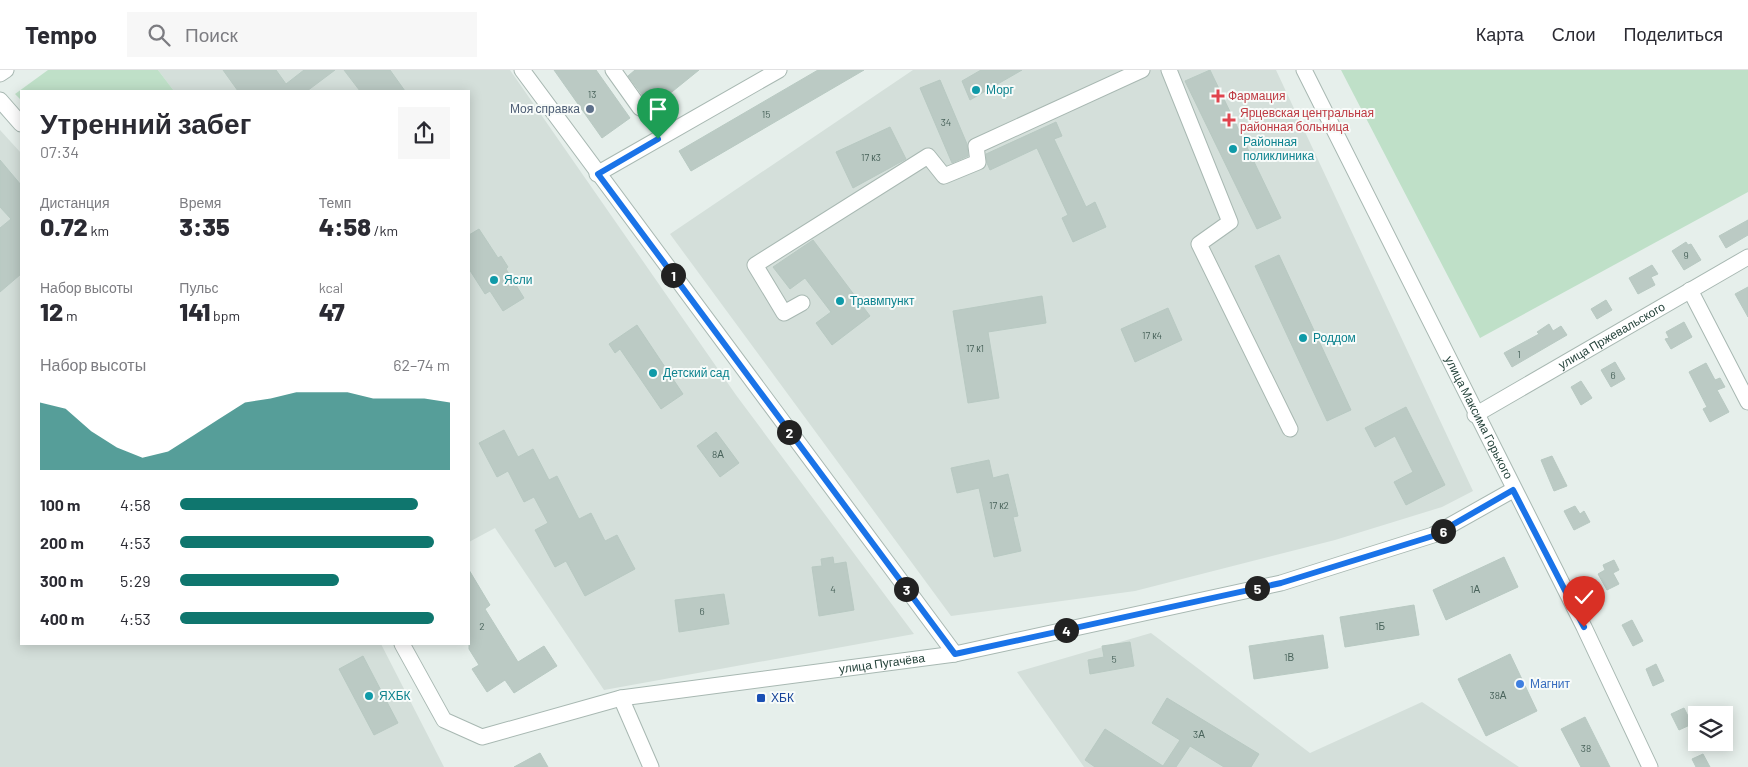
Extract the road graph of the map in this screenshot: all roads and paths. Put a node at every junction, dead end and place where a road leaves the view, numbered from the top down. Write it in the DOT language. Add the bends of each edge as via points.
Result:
graph roads {
  1 [pos="6,70"];
  2 [pos="522,70"];
  3 [pos="613,70"];
  4 [pos="779,70"];
  5 [pos="1142,70"];
  6 [pos="1169,70"];
  7 [pos="1304,70"];
  8 [pos="0,74"];
  9 [pos="0,100"];
  10 [pos="640,108"];
  11 [pos="20,123"];
  12 [pos="598,174"];
  13 [pos="1748,257"];
  14 [pos="1690,290"];
  15 [pos="802,302"];
  16 [pos="1748,402"];
  17 [pos="1475,414"];
  18 [pos="1290,429"];
  19 [pos="1513,490"];
  20 [pos="403,645"];
  21 [pos="955,654"];
  22 [pos="621,698"];
  23 [pos="651,767"];
  24 [pos="1650,767"];
  1 -- 8 [label="street"];
  2 -- 12 [label="street"];
  3 -- 10 [label="street"];
  4 -- 12 [label="street"];
  5 -- 15 [label="street" via="976,146 978,162 944,176 928,156 755,265 784,313"];
  6 -- 18 [label="street" via="1230,222 1199,244"];
  7 -- 17 [label="street, улица Максима Горького"];
  9 -- 11 [label="street"];
  12 -- 21 [label="street"];
  13 -- 14 [label="street, улица Пржевальского"];
  14 -- 16 [label="street"];
  14 -- 17 [label="street, улица Пржевальского"];
  17 -- 19 [label="street, улица Максима Горького"];
  19 -- 21 [label="street, улица Пугачёва" via="1433,536 1281,583"];
  19 -- 24 [label="street, улица Максима Горького" via="1584,627"];
  20 -- 22 [label="street, улица Пугачёва" via="444,720 482,737"];
  21 -- 22 [label="street, улица Пугачёва"];
  22 -- 23 [label="street"];
}
